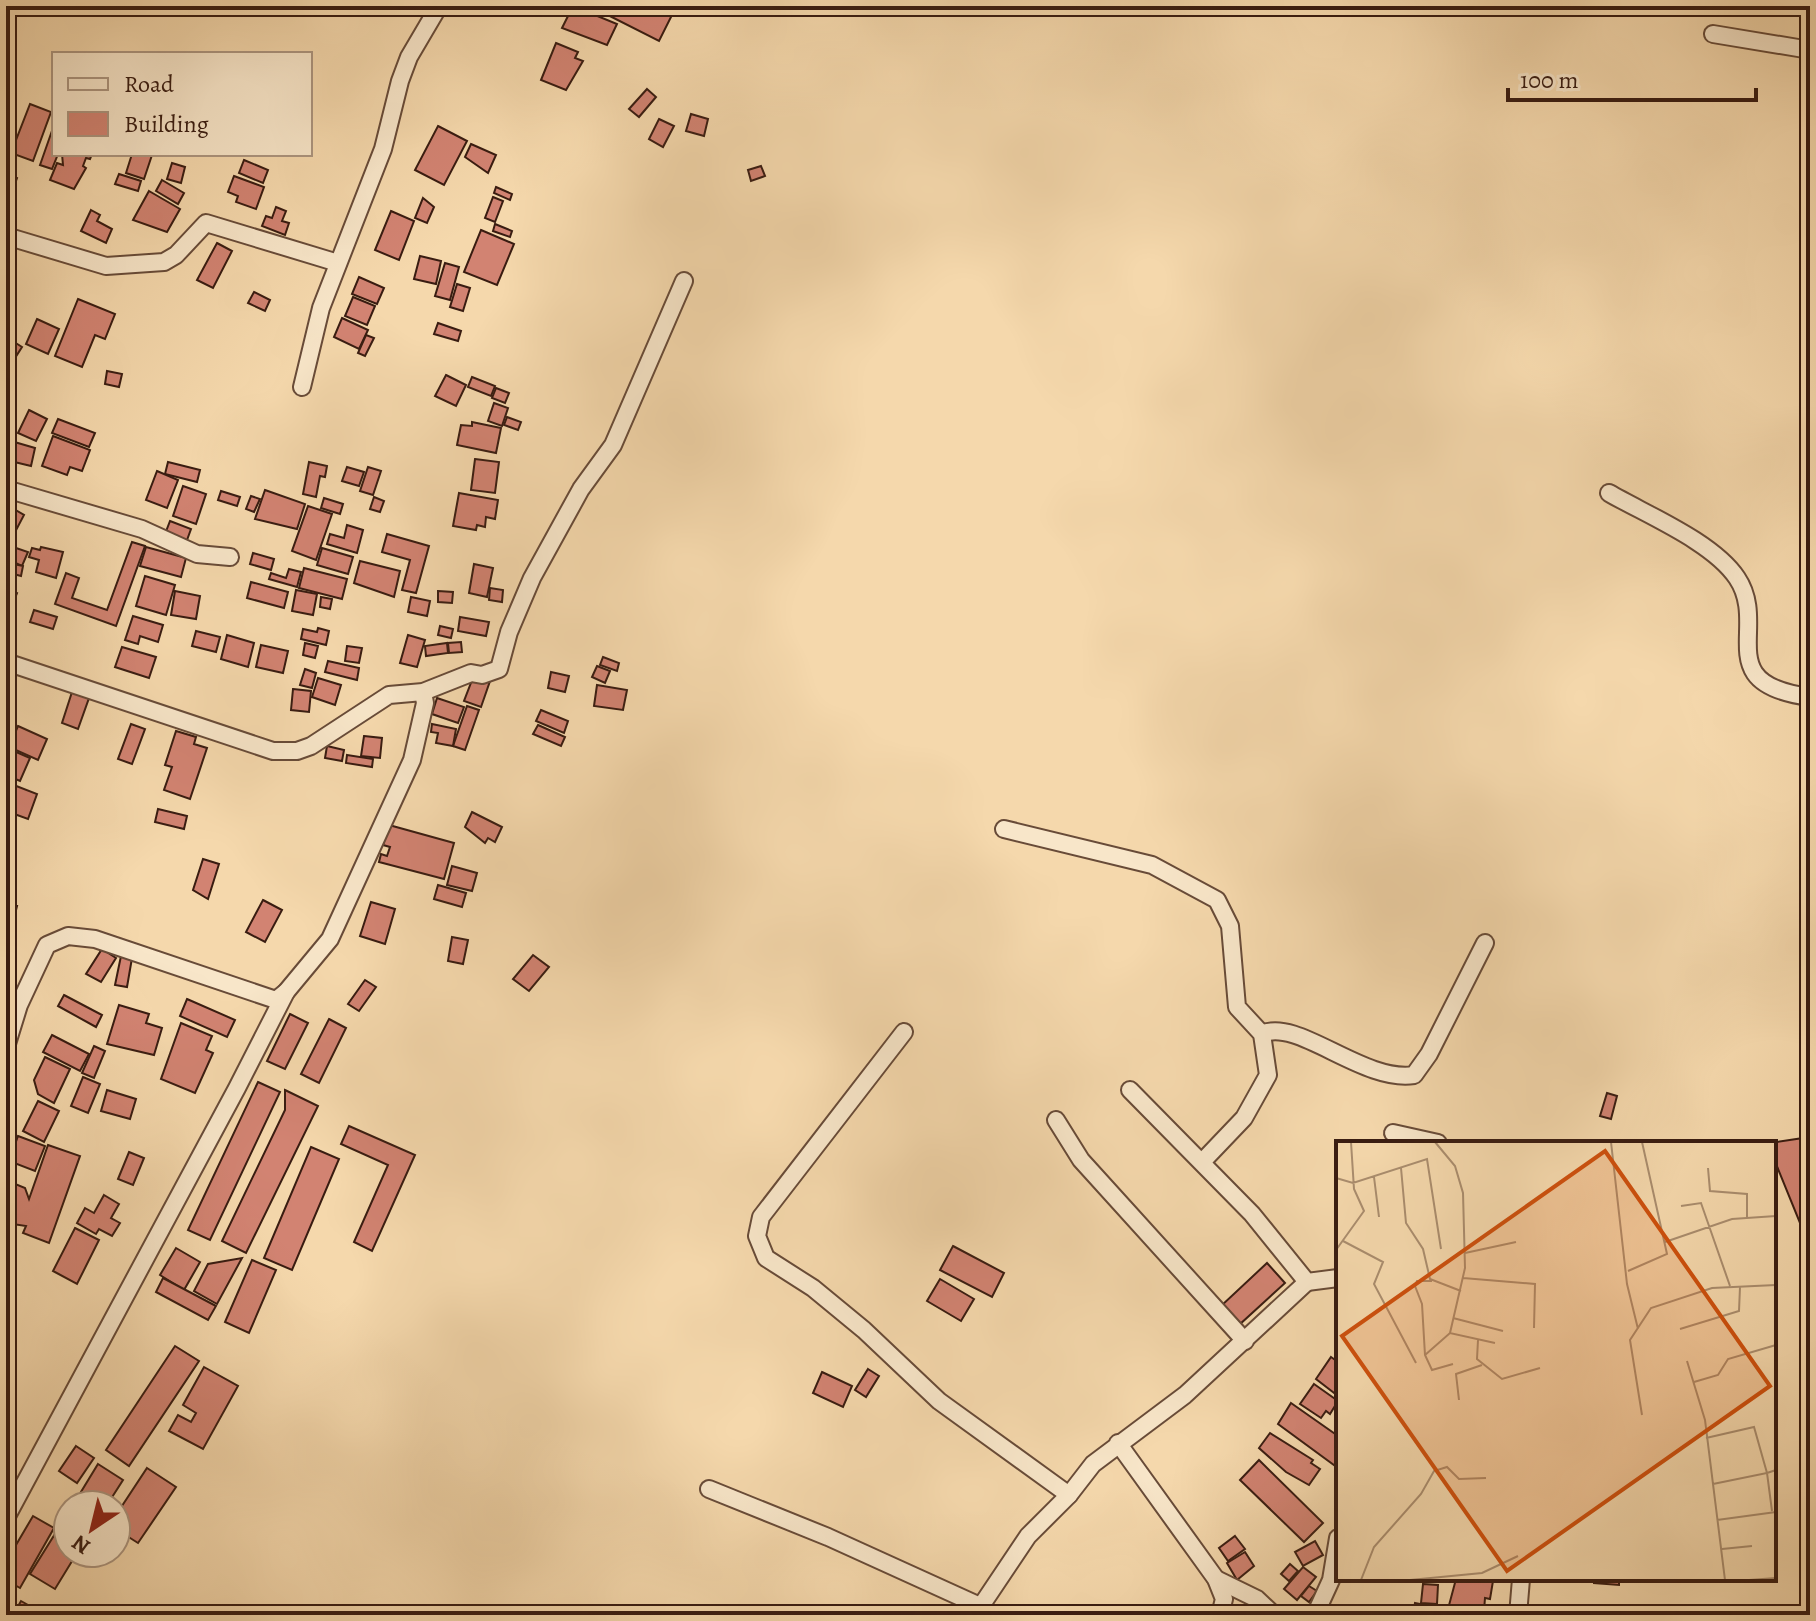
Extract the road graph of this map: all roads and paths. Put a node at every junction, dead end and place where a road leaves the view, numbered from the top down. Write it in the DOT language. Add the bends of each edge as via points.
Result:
graph roads {
  1 [pos="439,6"];
  2 [pos="1713,34"];
  3 [pos="1810,50"];
  4 [pos="6,236"];
  5 [pos="338,263"];
  6 [pos="684,281"];
  7 [pos="302,387"];
  8 [pos="6,489"];
  9 [pos="1609,493"];
  10 [pos="230,557"];
  11 [pos="6,662"];
  12 [pos="423,692"];
  13 [pos="1810,697"];
  14 [pos="1004,829"];
  15 [pos="1485,943"];
  16 [pos="286,992"];
  17 [pos="12,1002"];
  18 [pos="904,1032"];
  19 [pos="1262,1034"];
  20 [pos="6,1047"];
  21 [pos="1130,1090"];
  22 [pos="1056,1120"];
  23 [pos="1393,1133"];
  24 [pos="1429,1141"];
  25 [pos="1202,1162"];
  26 [pos="1336,1278"];
  27 [pos="1307,1282"];
  28 [pos="1245,1341"];
  29 [pos="1118,1443"];
  30 [pos="709,1489"];
  31 [pos="1069,1495"];
  32 [pos="6,1518"];
  33 [pos="1336,1550"];
  34 [pos="1216,1579"];
  35 [pos="1521,1581"];
  36 [pos="978,1611"];
  37 [pos="1220,1615"];
  38 [pos="1274,1615"];
  39 [pos="1315,1615"];
  40 [pos="1518,1615"];
  1 -- 5 [label="street" via="409,57 383,149"];
  2 -- 3 [label="street"];
  4 -- 5 [label="street" via="106,266 164,262 206,223"];
  5 -- 7 [label="street"];
  6 -- 12 [label="street" via="613,445 581,489 532,578 499,669 471,673"];
  8 -- 10 [label="street" via="142,529 197,554"];
  9 -- 13 [label="street" via="1722,561 1747,600 1745,649 1755,674 1776,689"];
  11 -- 12 [label="street" via="273,751 311,746 389,695"];
  12 -- 16 [label="street" via="412,760 382,827 330,939"];
  14 -- 19 [label="street" via="1152,865 1217,900 1230,926 1237,1007"];
  15 -- 19 [label="street" via="1414,1075 1401,1077 1350,1062 1283,1029"];
  16 -- 17 [label="street" via="276,1000 95,939 68,936 47,945"];
  16 -- 32 [label="street"];
  17 -- 20 [label="street"];
  18 -- 31 [label="street" via="761,1217 757,1236 766,1258 864,1330 939,1401"];
  19 -- 25 [label="street" via="1268,1075 1244,1118"];
  21 -- 25 [label="street"];
  22 -- 28 [label="street" via="1081,1160"];
  23 -- 24 [label="street"];
  25 -- 27 [label="street"];
  26 -- 27 [label="street"];
  27 -- 28 [label="street"];
  28 -- 29 [label="street" via="1185,1395"];
  29 -- 31 [label="street"];
  29 -- 34 [label="street"];
  30 -- 36 [label="street" via="828,1537"];
  31 -- 36 [label="street" via="1028,1536"];
  33 -- 39 [label="street" via="1331,1580"];
  34 -- 37 [label="street" via="1224,1599"];
  34 -- 38 [label="street" via="1257,1599"];
  35 -- 40 [label="street"];
}
